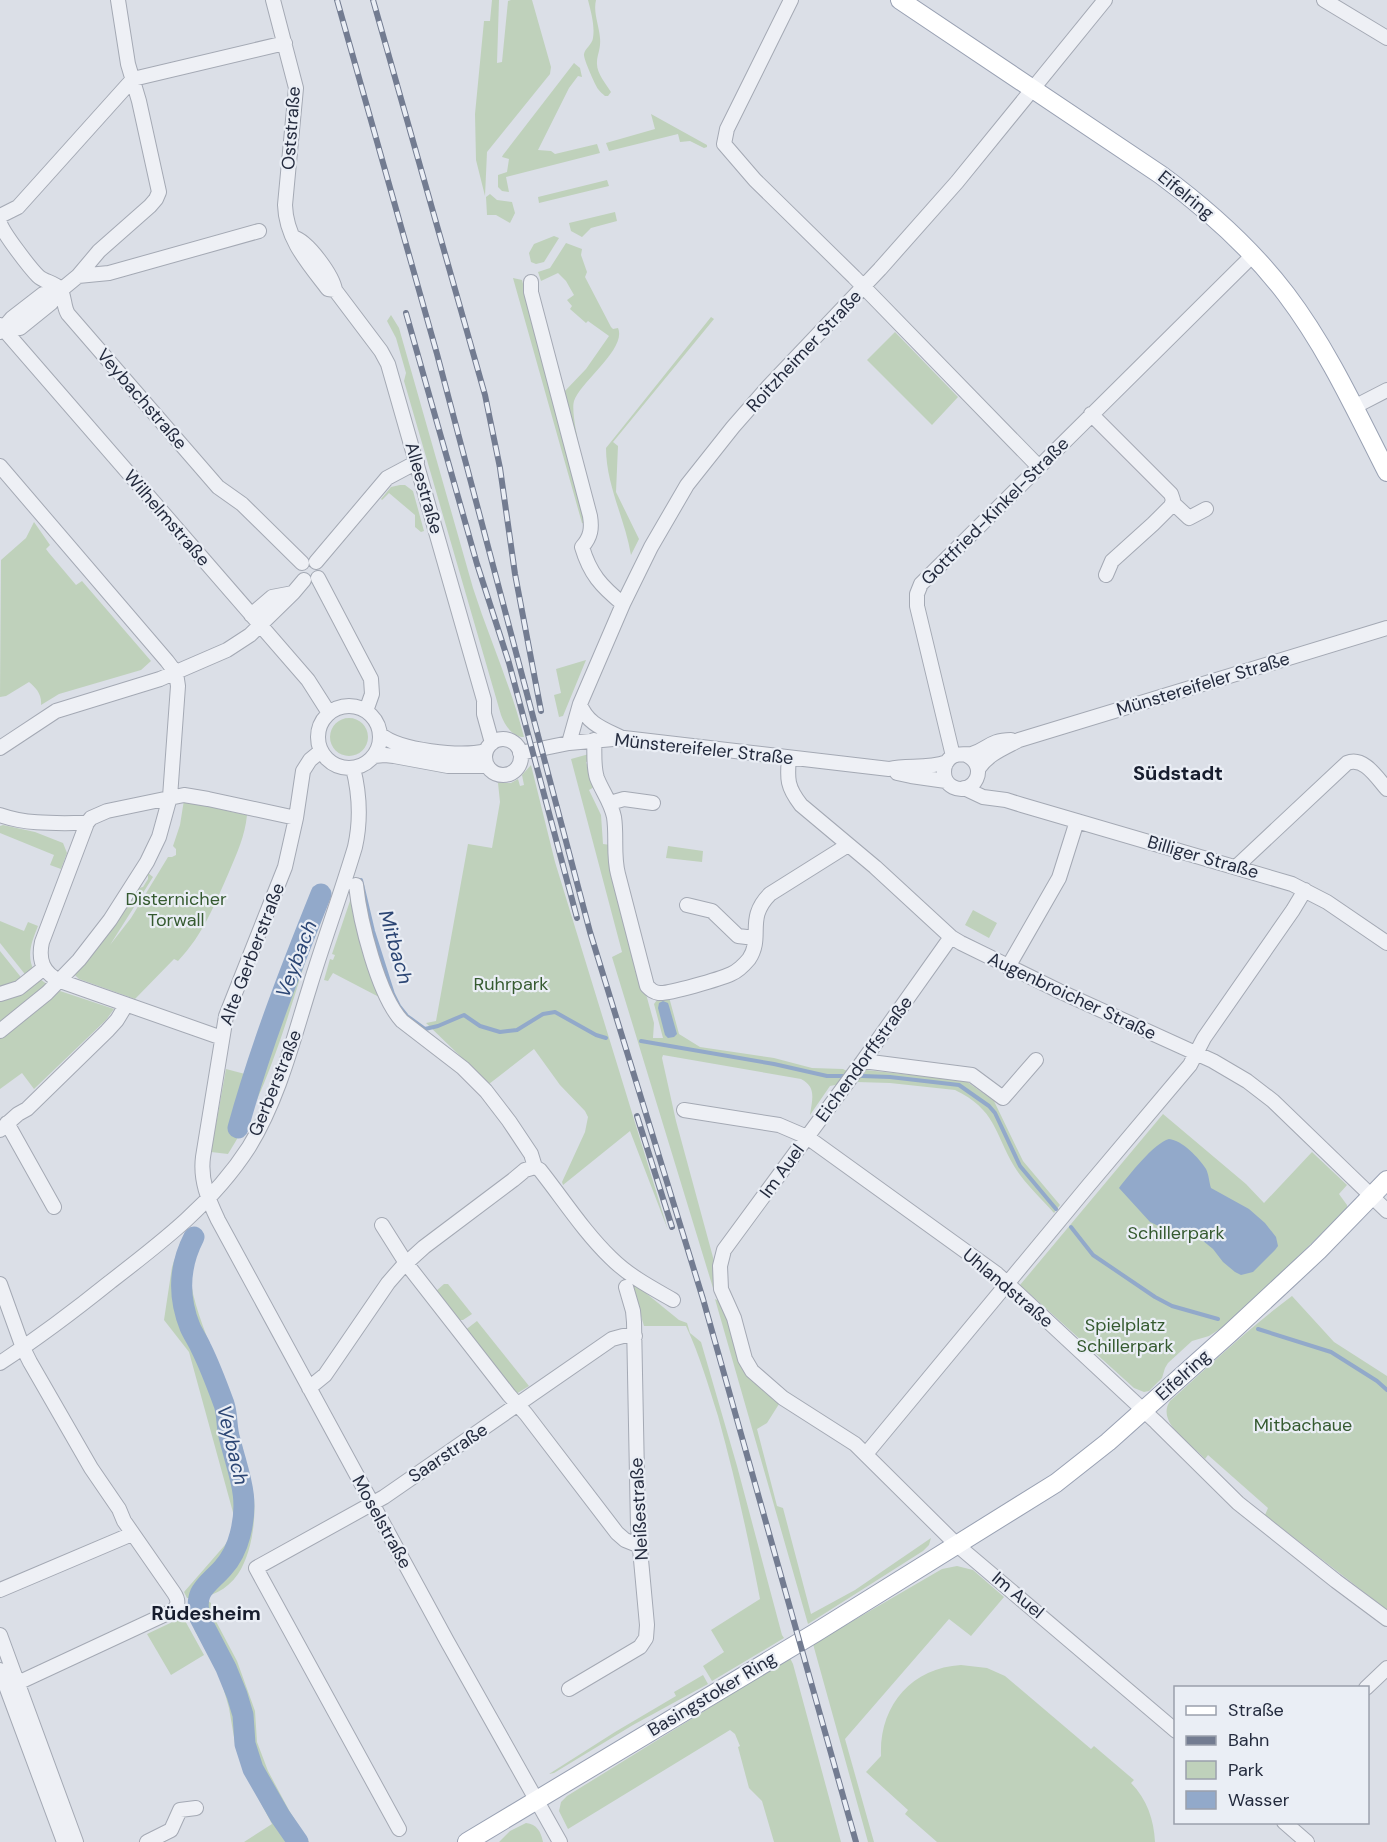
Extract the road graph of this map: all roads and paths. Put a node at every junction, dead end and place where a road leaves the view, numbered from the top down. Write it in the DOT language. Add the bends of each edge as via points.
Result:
graph roads {
  1 [pos="118,0"];
  2 [pos="273,0"];
  3 [pos="791,0"];
  4 [pos="900,0"];
  5 [pos="1105,0"];
  6 [pos="1324,0"];
  7 [pos="1387,38"];
  8 [pos="285,43"];
  9 [pos="133,80"];
  10 [pos="1033,89"];
  11 [pos="0,216"];
  12 [pos="0,223"];
  13 [pos="287,223"];
  14 [pos="259,231"];
  15 [pos="1253,255"];
  16 [pos="78,276"];
  17 [pos="531,282"];
  18 [pos="863,287"];
  19 [pos="60,290"];
  20 [pos="1,329"];
  21 [pos="1387,390"];
  22 [pos="1354,407"];
  23 [pos="1091,414"];
  24 [pos="417,462"];
  25 [pos="0,466"];
  26 [pos="1039,467"];
  27 [pos="1387,472"];
  28 [pos="1173,503"];
  29 [pos="1206,509"];
  30 [pos="309,562"];
  31 [pos="1106,575"];
  32 [pos="311,579"];
  33 [pos="623,604"];
  34 [pos="256,621"];
  35 [pos="1387,628"];
  36 [pos="176,673"];
  37 [pos="580,704"];
  38 [pos="366,711"];
  39 [pos="329,714"];
  40 [pos="380,734"];
  41 [pos="19,735"];
  42 [pos="0,736"];
  43 [pos="624,738"];
  44 [pos="594,740"];
  45 [pos="1019,740"];
  46 [pos="568,743"];
  47 [pos="494,744"];
  48 [pos="0,748"];
  49 [pos="321,751"];
  50 [pos="520,753"];
  51 [pos="374,756"];
  52 [pos="789,758"];
  53 [pos="955,758"];
  54 [pos="487,766"];
  55 [pos="353,768"];
  56 [pos="889,769"];
  57 [pos="978,772"];
  58 [pos="946,781"];
  59 [pos="964,788"];
  60 [pos="1387,789"];
  61 [pos="170,797"];
  62 [pos="1006,800"];
  63 [pos="610,803"];
  64 [pos="653,803"];
  65 [pos="0,815"];
  66 [pos="296,818"];
  67 [pos="1077,820"];
  68 [pos="87,823"];
  69 [pos="848,844"];
  70 [pos="1236,867"];
  71 [pos="356,885"];
  72 [pos="1305,890"];
  73 [pos="687,905"];
  74 [pos="951,937"];
  75 [pos="755,938"];
  76 [pos="1387,943"];
  77 [pos="1008,967"];
  78 [pos="44,968"];
  79 [pos="60,981"];
  80 [pos="0,994"];
  81 [pos="126,1005"];
  82 [pos="0,1031"];
  83 [pos="222,1038"];
  84 [pos="1196,1054"];
  85 [pos="1036,1060"];
  86 [pos="863,1061"];
  87 [pos="684,1110"];
  88 [pos="4,1127"];
  89 [pos="807,1137"];
  90 [pos="535,1167"];
  91 [pos="1387,1179"];
  92 [pos="1371,1196"];
  93 [pos="209,1199"];
  94 [pos="54,1207"];
  95 [pos="1387,1211"];
  96 [pos="382,1225"];
  97 [pos="406,1263"];
  98 [pos="0,1284"];
  99 [pos="1007,1284"];
  100 [pos="626,1287"];
  101 [pos="673,1300"];
  102 [pos="634,1336"];
  103 [pos="23,1348"];
  104 [pos="0,1364"];
  105 [pos="309,1388"];
  106 [pos="518,1405"];
  107 [pos="1144,1411"];
  108 [pos="866,1454"];
  109 [pos="373,1504"];
  110 [pos="132,1533"];
  111 [pos="640,1545"];
  112 [pos="957,1545"];
  113 [pos="0,1590"];
  114 [pos="1387,1619"];
  115 [pos="0,1635"];
  116 [pos="1387,1668"];
  117 [pos="0,1670"];
  118 [pos="12,1686"];
  119 [pos="1368,1686"];
  120 [pos="569,1689"];
  121 [pos="1174,1729"];
  122 [pos="537,1799"];
  123 [pos="196,1808"];
  124 [pos="1286,1824"];
  125 [pos="399,1829"];
  126 [pos="64,1842"];
  127 [pos="76,1842"];
  128 [pos="147,1842"];
  129 [pos="467,1842"];
  130 [pos="560,1842"];
  131 [pos="1306,1842"];
  1 -- 9 [label="street"];
  2 -- 8 [label="street, Oststraße"];
  3 -- 18 [label="street" via="727,129 724,144"];
  4 -- 10 [label="main road, Eifelring"];
  5 -- 10 [label="street, Roitzheimer Straße"];
  6 -- 7 [label="street"];
  8 -- 9 [label="street"];
  8 -- 13 [label="street, Oststraße" via="296,92 285,205"];
  9 -- 11 [label="street" via="18,207"];
  9 -- 16 [label="street" via="159,192 150,206"];
  10 -- 15 [label="main road, Eifelring" via="1173,184"];
  10 -- 18 [label="street, Roitzheimer Straße"];
  12 -- 19 [label="street" via="39,276"];
  13 -- 24 [label="street, Alleestraße" via="298,250 327,289 335,290 381,351"];
  14 -- 16 [label="street" via="109,273"];
  15 -- 22 [label="main road, Eifelring" via="1303,317"];
  15 -- 23 [label="street, Gottfried-Kinkel-Straße"];
  16 -- 19 [label="street"];
  17 -- 33 [label="street" via="590,516 592,529 582,546 584,554 596,578"];
  18 -- 26 [label="street"];
  18 -- 33 [label="street, Roitzheimer Straße" via="754,403 695,473 666,519"];
  19 -- 20 [label="street" via="43,294"];
  19 -- 30 [label="street, Veybachstraße" via="68,314 218,487"];
  20 -- 34 [label="street, Wilhelmstraße"];
  21 -- 22 [label="street"];
  22 -- 27 [label="main road, Eifelring"];
  23 -- 26 [label="street, Gottfried-Kinkel-Straße"];
  23 -- 28 [label="street" via="1171,494"];
  24 -- 30 [label="street" via="387,478"];
  24 -- 47 [label="street, Alleestraße" via="484,700 498,731"];
  25 -- 36 [label="street"];
  26 -- 53 [label="street, Gottfried-Kinkel-Straße" via="918,589 919,612"];
  28 -- 29 [label="street" via="1188,518"];
  28 -- 31 [label="street" via="1112,561"];
  30 -- 32 [label="street" via="299,570"];
  32 -- 34 [label="street" via="293,593 272,597"];
  32 -- 38 [label="street" via="371,680 372,694"];
  33 -- 37 [label="street, Roitzheimer Straße"];
  34 -- 36 [label="street" via="250,635 227,650"];
  34 -- 39 [label="street, Wilhelmstraße" via="308,680"];
  35 -- 45 [label="street, Münstereifeler Straße"];
  36 -- 41 [label="street" via="62,708"];
  36 -- 61 [label="street"];
  37 -- 43 [label="street" via="593,723"];
  37 -- 46 [label="street, Roitzheimer Straße"];
  38 -- 39 [label="street" via="347,706"];
  38 -- 40 [label="street"];
  39 -- 49 [label="street" via="319,731"];
  40 -- 47 [label="street" via="387,740 434,751 471,754"];
  40 -- 51 [label="street"];
  41 -- 42 [label="street"];
  41 -- 48 [label="street"];
  43 -- 44 [label="street, Münstereifeler Straße"];
  43 -- 52 [label="street, Münstereifeler Straße"];
  44 -- 46 [label="street, Münstereifeler Straße"];
  44 -- 63 [label="street" via="597,777"];
  45 -- 53 [label="street, Münstereifeler Straße" via="996,741"];
  45 -- 57 [label="street, Münstereifeler Straße" via="988,758"];
  46 -- 50 [label="street, Münstereifeler Straße"];
  47 -- 50 [label="street" via="515,744"];
  47 -- 54 [label="street" via="485,759"];
  49 -- 55 [label="street" via="334,765"];
  49 -- 66 [label="street, Alte Gerberstraße" via="303,771"];
  50 -- 54 [label="street" via="519,764 511,773 499,775"];
  51 -- 54 [label="street" via="448,766"];
  51 -- 55 [label="street"];
  52 -- 56 [label="street, Münstereifeler Straße"];
  52 -- 69 [label="street, Augenbroicher Straße" via="788,782 793,794"];
  53 -- 56 [label="street, Münstereifeler Straße" via="932,767"];
  53 -- 57 [label="street" via="975,760"];
  53 -- 58 [label="street" via="944,772"];
  55 -- 93 [label="street, Gerberstraße" via="359,798 357,836 286,1062 254,1137"];
  56 -- 58 [label="street, Münstereifeler Straße"];
  57 -- 59 [label="street" via="973,784"];
  57 -- 62 [label="street, Billiger Straße" via="984,784"];
  58 -- 59 [label="street" via="953,787"];
  59 -- 62 [label="street, Billiger Straße" via="983,797"];
  60 -- 70 [label="street" via="1362,763 1347,763"];
  61 -- 66 [label="street" via="194,796"];
  61 -- 68 [label="street" via="107,811"];
  61 -- 79 [label="street" via="155,847 139,876 96,939"];
  62 -- 67 [label="street, Billiger Straße"];
  63 -- 64 [label="street" via="624,799"];
  63 -- 75 [label="street" via="616,828 615,863 653,992 664,993 733,974 748,959"];
  65 -- 68 [label="street" via="38,823"];
  66 -- 83 [label="street, Alte Gerberstraße" via="277,891 230,1002"];
  67 -- 70 [label="street, Billiger Straße"];
  67 -- 77 [label="street" via="1059,878"];
  68 -- 78 [label="street" via="42,942"];
  69 -- 74 [label="street, Augenbroicher Straße"];
  69 -- 75 [label="street" via="764,899 756,914"];
  70 -- 72 [label="street, Billiger Straße"];
  71 -- 90 [label="street" via="375,964 394,1012 486,1091 526,1146"];
  72 -- 76 [label="street, Billiger Straße"];
  72 -- 84 [label="street"];
  73 -- 75 [label="street" via="712,911 740,937"];
  74 -- 77 [label="street, Augenbroicher Straße"];
  74 -- 86 [label="street, Eichendorffstraße"];
  77 -- 84 [label="street, Augenbroicher Straße"];
  78 -- 79 [label="street"];
  78 -- 80 [label="street" via="19,988"];
  79 -- 81 [label="street"];
  79 -- 82 [label="street"];
  81 -- 83 [label="street"];
  81 -- 88 [label="street" via="107,1031"];
  83 -- 93 [label="street, Alte Gerberstraße" via="201,1167"];
  84 -- 92 [label="street, Augenbroicher Straße" via="1259,1089"];
  84 -- 99 [label="street"];
  85 -- 86 [label="street" via="1003,1098 972,1075"];
  86 -- 89 [label="street, Eichendorffstraße"];
  87 -- 89 [label="street, Eichendorffstraße" via="779,1125"];
  88 -- 94 [label="street"];
  89 -- 99 [label="street, Uhlandstraße"];
  89 -- 108 [label="street, Im Auel" via="724,1250 720,1281 752,1371 783,1398"];
  90 -- 97 [label="street" via="525,1170"];
  90 -- 101 [label="street" via="611,1259"];
  91 -- 92 [label="main road, Eifelring"];
  92 -- 95 [label="street, Augenbroicher Straße"];
  92 -- 107 [label="main road, Eifelring"];
  93 -- 103 [label="street, Gerberstraße" via="137,1261"];
  93 -- 105 [label="street, Moselstraße"];
  96 -- 97 [label="street"];
  97 -- 105 [label="street" via="325,1375"];
  97 -- 106 [label="street"];
  98 -- 103 [label="street"];
  99 -- 107 [label="street, Uhlandstraße"];
  99 -- 108 [label="street"];
  100 -- 102 [label="street, Neißestraße" via="633,1311"];
  102 -- 106 [label="street, Saarstraße" via="612,1339"];
  102 -- 111 [label="street, Neißestraße"];
  103 -- 104 [label="street, Gerberstraße"];
  103 -- 110 [label="street"];
  105 -- 109 [label="street, Moselstraße"];
  106 -- 109 [label="street, Saarstraße"];
  106 -- 111 [label="street" via="617,1533"];
  107 -- 112 [label="main road, Eifelring" via="1056,1483"];
  107 -- 114 [label="street, Uhlandstraße" via="1238,1503"];
  108 -- 112 [label="street, Im Auel"];
  109 -- 122 [label="street, Moselstraße"];
  109 -- 125 [label="street, Saarstraße" via="256,1568"];
  110 -- 113 [label="street"];
  110 -- 118 [label="street" via="174,1593 176,1609"];
  111 -- 120 [label="street, Neißestraße" via="646,1638 636,1649"];
  112 -- 121 [label="street, Im Auel"];
  112 -- 122 [label="main road, Basingstoker Ring"];
  115 -- 118 [label="street"];
  116 -- 119 [label="street"];
  117 -- 118 [label="street"];
  118 -- 126 [label="street"];
  118 -- 127 [label="street"];
  122 -- 129 [label="main road, Basingstoker Ring"];
  122 -- 130 [label="street, Moselstraße"];
  123 -- 128 [label="street" via="180,1810 171,1830"];
  124 -- 131 [label="street"];
}
